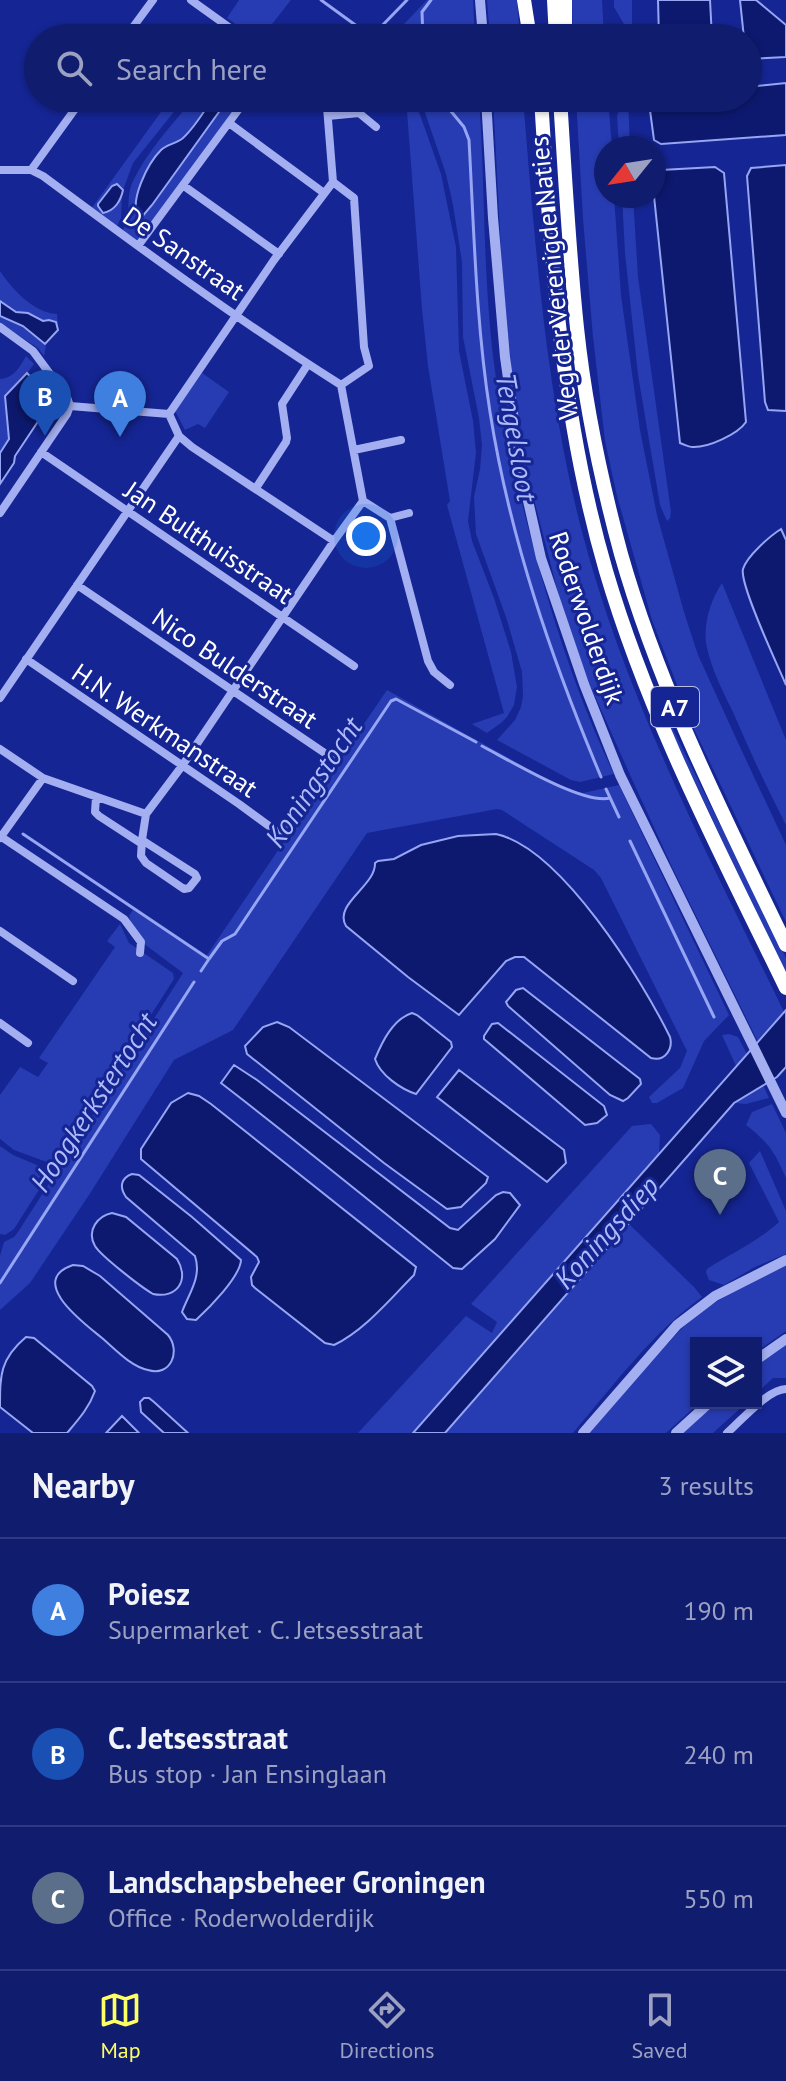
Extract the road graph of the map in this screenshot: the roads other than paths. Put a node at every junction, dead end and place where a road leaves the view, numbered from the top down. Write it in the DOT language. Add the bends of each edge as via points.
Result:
graph roads {
  1 [pos="153,0"];
  2 [pos="191,0"];
  3 [pos="480,0"];
  4 [pos="524,0"];
  5 [pos="535,0"];
  6 [pos="554,0"];
  7 [pos="565,0"];
  8 [pos="135,24"];
  9 [pos="224,24"];
  10 [pos="482,24"];
  11 [pos="528,24"];
  12 [pos="536,24"];
  13 [pos="555,24"];
  14 [pos="565,24"];
  15 [pos="73,112"];
  16 [pos="237,112"];
  17 [pos="327,112"];
  18 [pos="487,112"];
  19 [pos="542,112"];
  20 [pos="562,112"];
  21 [pos="328,116"];
  22 [pos="229,123"];
  23 [pos="376,127"];
  24 [pos="0,170"];
  25 [pos="31,170"];
  26 [pos="333,182"];
  27 [pos="184,186"];
  28 [pos="324,193"];
  29 [pos="138,246"];
  30 [pos="279,254"];
  31 [pos="236,314"];
  32 [pos="0,327"];
  33 [pos="308,364"];
  34 [pos="341,385"];
  35 [pos="70,406"];
  36 [pos="169,414"];
  37 [pos="179,436"];
  38 [pos="401,440"];
  39 [pos="354,450"];
  40 [pos="41,452"];
  41 [pos="256,488"];
  42 [pos="363,501"];
  43 [pos="127,511"];
  44 [pos="0,513"];
  45 [pos="409,513"];
  46 [pos="390,518"];
  47 [pos="334,541"];
  48 [pos="77,585"];
  49 [pos="283,617"];
  50 [pos="26,659"];
  51 [pos="354,666"];
  52 [pos="450,685"];
  53 [pos="233,692"];
  54 [pos="0,698"];
  55 [pos="0,749"];
  56 [pos="182,766"];
  57 [pos="43,778"];
  58 [pos="96,797"];
  59 [pos="146,814"];
  60 [pos="280,834"];
  61 [pos="0,837"];
  62 [pos="142,842"];
  63 [pos="0,931"];
  64 [pos="786,945"];
  65 [pos="140,953"];
  66 [pos="73,981"];
  67 [pos="786,988"];
  68 [pos="0,1023"];
  69 [pos="28,1043"];
  70 [pos="786,1113"];
  71 [pos="786,1260"];
  72 [pos="786,1339"];
  73 [pos="762,1356"];
  74 [pos="786,1389"];
  75 [pos="702,1409"];
  76 [pos="583,1433"];
  77 [pos="676,1433"];
  78 [pos="727,1433"];
  1 -- 8 [label="street"];
  2 -- 9 [label="street"];
  3 -- 10 [label="street"];
  4 -- 11 [label="highway"];
  5 -- 12 [label="highway"];
  6 -- 13 [label="highway"];
  7 -- 14 [label="highway"];
  15 -- 25 [label="street"];
  16 -- 22 [label="street"];
  17 -- 21 [label="street"];
  18 -- 70 [label="street, Roderwolderdijk" via="505,357 521,470 541,558 620,775"];
  19 -- 67 [label="highway, Weg der Verenigde Naties / A7" via="562,360 582,476 607,572 663,729"];
  20 -- 64 [label="highway, Weg der Verenigde Naties / A7" via="583,373 622,555 691,744"];
  21 -- 23 [label="street" via="359,113"];
  21 -- 26 [label="street"];
  22 -- 27 [label="street"];
  22 -- 28 [label="street"];
  24 -- 25 [label="street"];
  25 -- 29 [label="street, De Sanstraat"];
  26 -- 28 [label="street"];
  26 -- 34 [label="street" via="354,198 369,366"];
  27 -- 29 [label="street"];
  27 -- 30 [label="street"];
  28 -- 30 [label="street"];
  29 -- 31 [label="street, De Sanstraat"];
  30 -- 31 [label="street"];
  31 -- 33 [label="street, De Sanstraat"];
  31 -- 36 [label="street"];
  32 -- 35 [label="street" via="33,351"];
  33 -- 34 [label="street, De Sanstraat"];
  33 -- 41 [label="street" via="282,404 286,442"];
  34 -- 39 [label="street"];
  35 -- 36 [label="street"];
  35 -- 40 [label="street"];
  36 -- 37 [label="street"];
  37 -- 41 [label="street"];
  37 -- 43 [label="street"];
  38 -- 39 [label="street"];
  39 -- 42 [label="street"];
  40 -- 43 [label="street, Jan Bulthuisstraat"];
  40 -- 44 [label="street"];
  41 -- 47 [label="street"];
  42 -- 46 [label="street"];
  42 -- 47 [label="street"];
  43 -- 48 [label="street"];
  43 -- 49 [label="street, Jan Bulthuisstraat"];
  45 -- 46 [label="street"];
  46 -- 52 [label="street" via="428,661"];
  47 -- 49 [label="street"];
  48 -- 50 [label="street"];
  48 -- 53 [label="street, Nico Bulderstraat"];
  49 -- 51 [label="street, Jan Bulthuisstraat"];
  49 -- 53 [label="street"];
  50 -- 54 [label="street"];
  50 -- 56 [label="street, H.N. Werkmanstraat"];
  53 -- 56 [label="street"];
  53 -- 60 [label="street, Nico Bulderstraat" via="335,760"];
  55 -- 57 [label="street"];
  56 -- 59 [label="street"];
  56 -- 60 [label="street, H.N. Werkmanstraat"];
  57 -- 58 [label="street"];
  57 -- 61 [label="street"];
  58 -- 59 [label="street"];
  58 -- 62 [label="street" via="99,816"];
  59 -- 62 [label="street"];
  61 -- 65 [label="street" via="124,919 141,942"];
  62 -- 62 [label="street" via="195,874 189,888 146,863"];
  63 -- 66 [label="street"];
  68 -- 69 [label="street"];
  71 -- 76 [label="street" via="715,1296 677,1325"];
  72 -- 73 [label="street"];
  74 -- 78 [label="street" via="767,1397"];
  75 -- 77 [label="street"];
}
